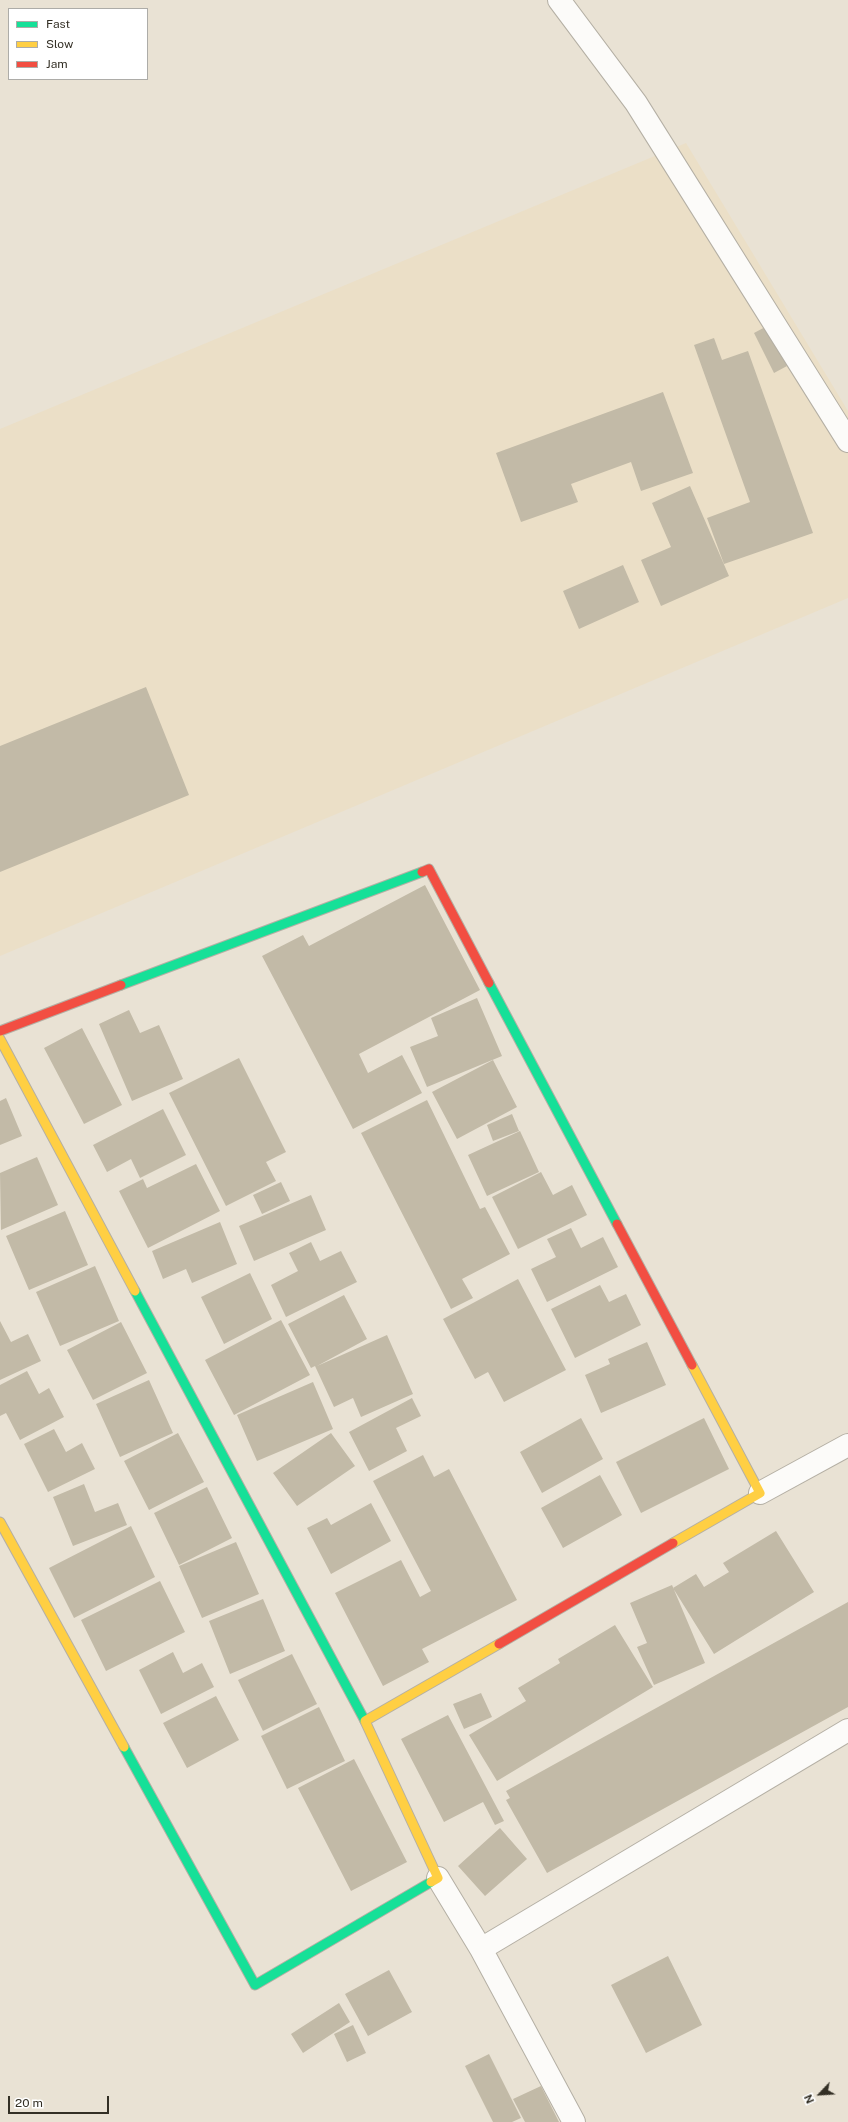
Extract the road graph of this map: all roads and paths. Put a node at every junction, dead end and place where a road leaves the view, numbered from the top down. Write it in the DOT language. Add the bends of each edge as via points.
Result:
graph roads {
  1 [pos="559,0"];
  2 [pos="848,441"];
  3 [pos="0,1032"];
  4 [pos="0,1039"];
  5 [pos="848,1445"];
  6 [pos="760,1493"];
  7 [pos="0,1522"];
  8 [pos="365,1721"];
  9 [pos="848,1730"];
  10 [pos="438,1878"];
  11 [pos="481,1949"];
  12 [pos="574,2122"];
  1 -- 2 [label="street" via="636,103"];
  3 -- 6 [label="street" via="429,869"];
  4 -- 8 [label="street"];
  5 -- 6 [label="street"];
  6 -- 8 [label="street"];
  7 -- 10 [label="street" via="255,1985"];
  8 -- 10 [label="street"];
  9 -- 11 [label="street"];
  10 -- 11 [label="street"];
  11 -- 12 [label="street"];
}
